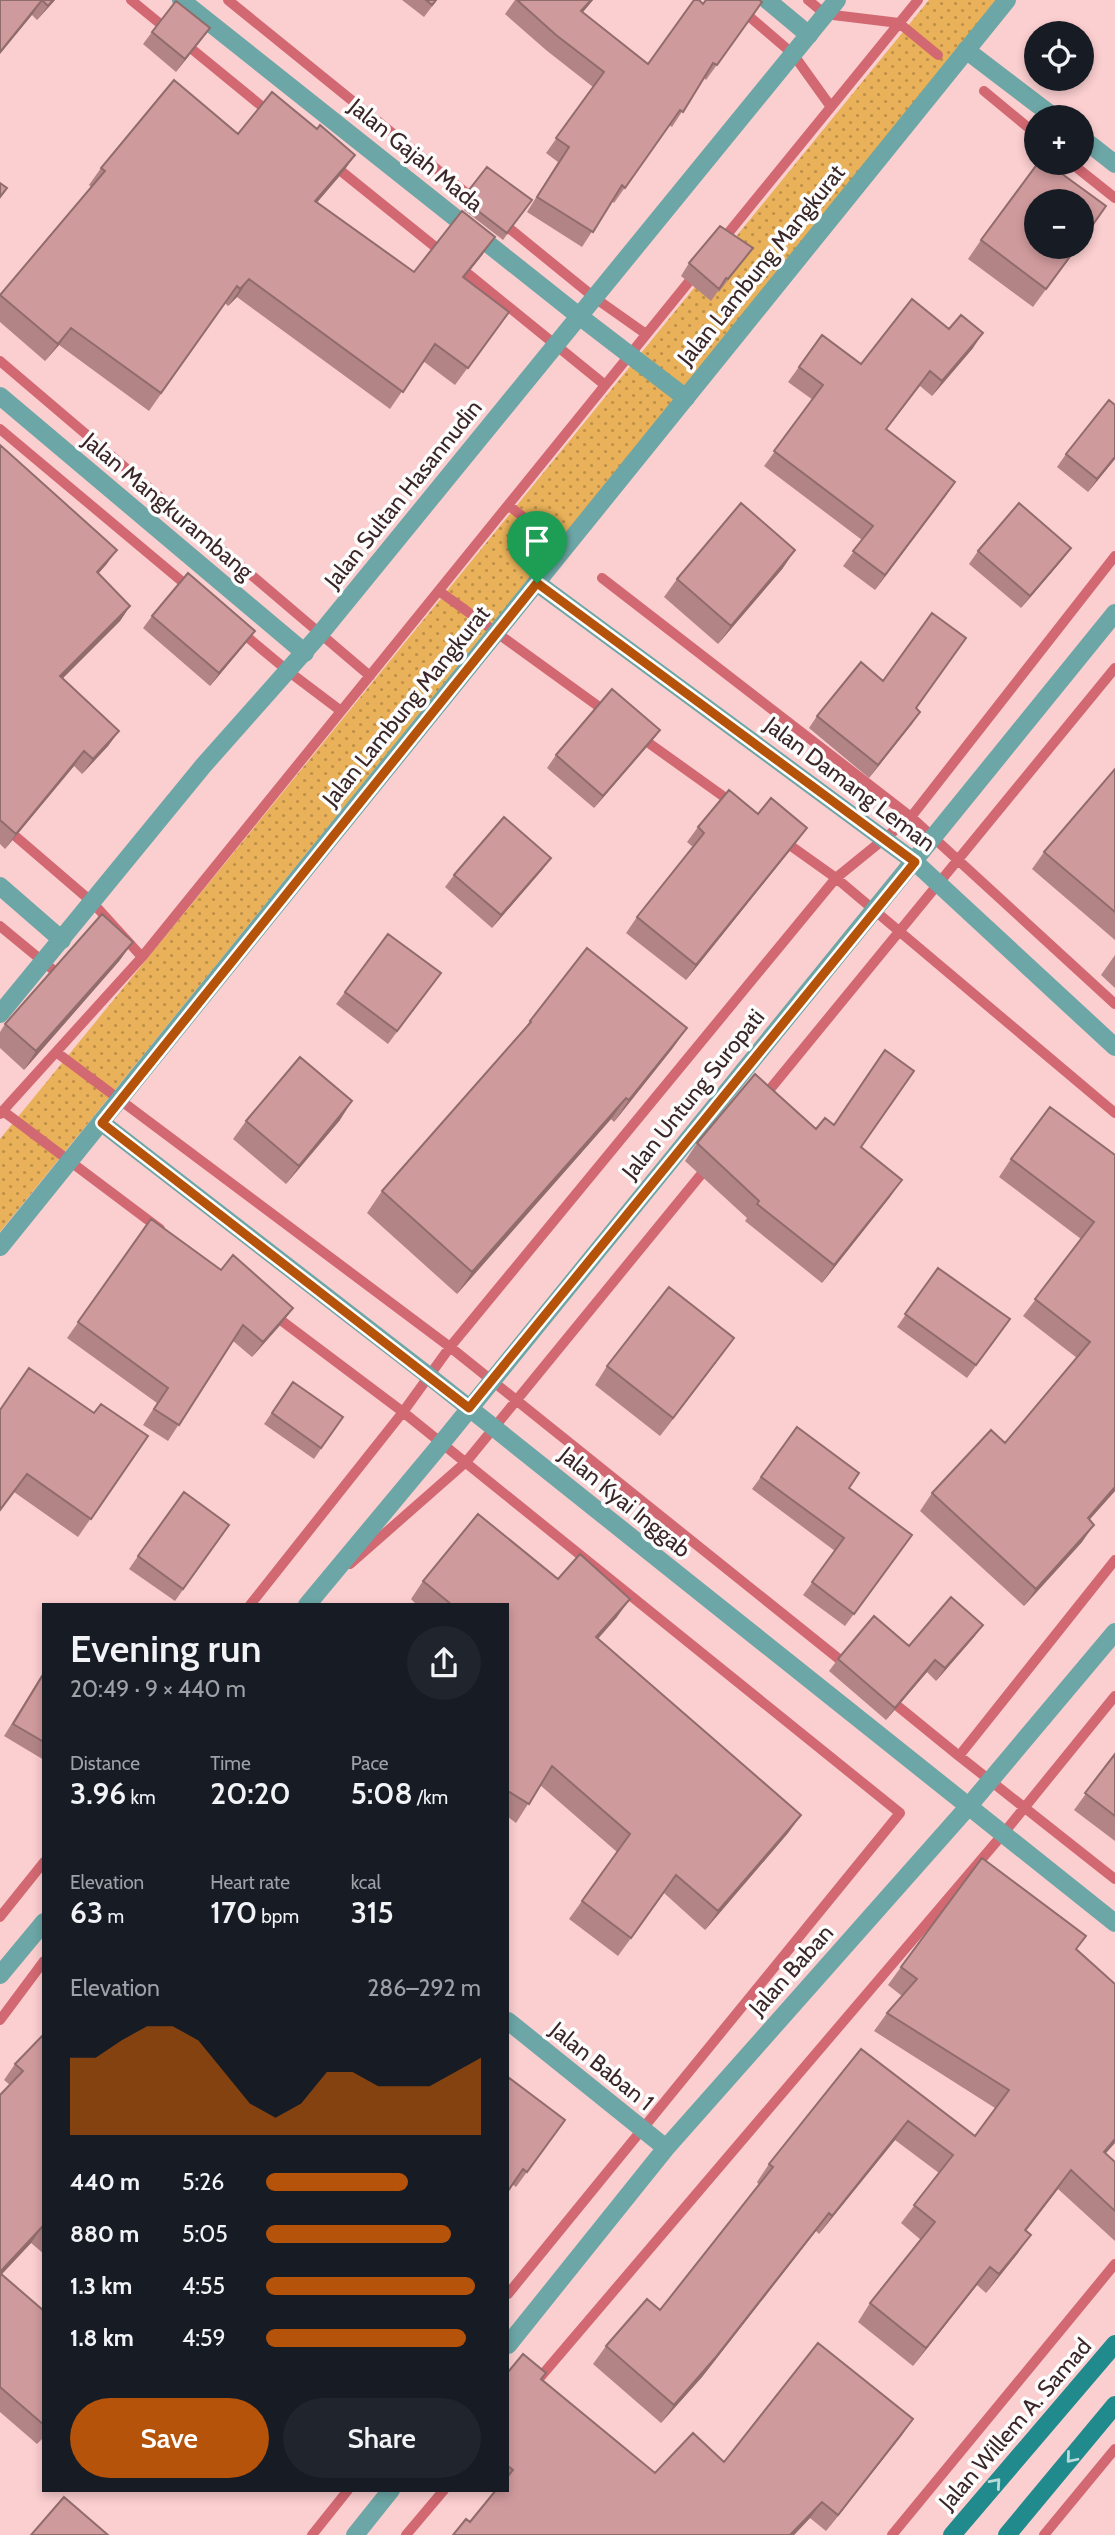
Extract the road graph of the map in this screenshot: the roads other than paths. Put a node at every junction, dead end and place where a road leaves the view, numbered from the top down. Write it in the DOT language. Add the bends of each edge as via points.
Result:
graph roads {
  1 [pos="181,0"];
  2 [pos="767,0"];
  3 [pos="837,0"];
  4 [pos="1007,0"];
  5 [pos="808,35"];
  6 [pos="966,50"];
  7 [pos="1038,105"];
  8 [pos="1094,147"];
  9 [pos="1115,164"];
  10 [pos="579,316"];
  11 [pos="0,396"];
  12 [pos="685,398"];
  13 [pos="537,583"];
  14 [pos="1115,613"];
  15 [pos="305,653"];
  16 [pos="915,862"];
  17 [pos="0,886"];
  18 [pos="62,940"];
  19 [pos="0,1014"];
  20 [pos="1115,1047"];
  21 [pos="102,1123"];
  22 [pos="0,1247"];
  23 [pos="469,1408"];
  24 [pos="315,1601"];
  25 [pos="1115,1632"];
  26 [pos="968,1807"];
  27 [pos="1115,1923"];
  28 [pos="42,1924"];
  29 [pos="0,1975"];
  30 [pos="509,2022"];
  31 [pos="666,2148"];
  32 [pos="509,2344"];
  33 [pos="1115,2344"];
  34 [pos="1115,2405"];
  35 [pos="389,2492"];
  36 [pos="355,2535"];
  37 [pos="952,2535"];
  38 [pos="1007,2535"];
  1 -- 10 [label="street, Jalan Gajah Mada"];
  2 -- 5 [label="street"];
  3 -- 5 [label="street, Jalan Sultan Hasannudin"];
  4 -- 6 [label="street, Jalan Lambung Mangkurat"];
  5 -- 10 [label="street, Jalan Sultan Hasannudin"];
  6 -- 7 [label="street"];
  6 -- 12 [label="street, Jalan Lambung Mangkurat"];
  8 -- 9 [label="street"];
  10 -- 12 [label="street, Jalan Gajah Mada"];
  10 -- 15 [label="street, Jalan Sultan Hasannudin"];
  11 -- 15 [label="street, Jalan Mangkurambang"];
  12 -- 13 [label="street, Jalan Lambung Mangkurat"];
  13 -- 16 [label="street, Jalan Damang Leman"];
  13 -- 21 [label="street, Jalan Lambung Mangkurat"];
  14 -- 16 [label="street, Jalan Untung Suropati"];
  15 -- 18 [label="street, Jalan Sultan Hasannudin" via="203,766"];
  16 -- 20 [label="street, Jalan Damang Leman"];
  16 -- 23 [label="street, Jalan Untung Suropati"];
  17 -- 18 [label="street"];
  18 -- 19 [label="street, Jalan Sultan Hasannudin"];
  21 -- 22 [label="street, Jalan Lambung Mangkurat"];
  21 -- 23 [label="street, Jalan Kyai Inggab"];
  23 -- 24 [label="street, Jalan Untung Suropati"];
  23 -- 26 [label="street, Jalan Kyai Inggab"];
  25 -- 26 [label="street, Jalan Baban"];
  26 -- 27 [label="street, Jalan Kyai Inggab"];
  26 -- 31 [label="street, Jalan Baban"];
  28 -- 29 [label="street"];
  30 -- 31 [label="street, Jalan Baban 1"];
  31 -- 32 [label="street, Jalan Baban"];
  37 -- 33 [label="main road, Jalan Willem A. Samad, one-way"];
  34 -- 38 [label="main road, one-way"];
  35 -- 36 [label="street"];
}
